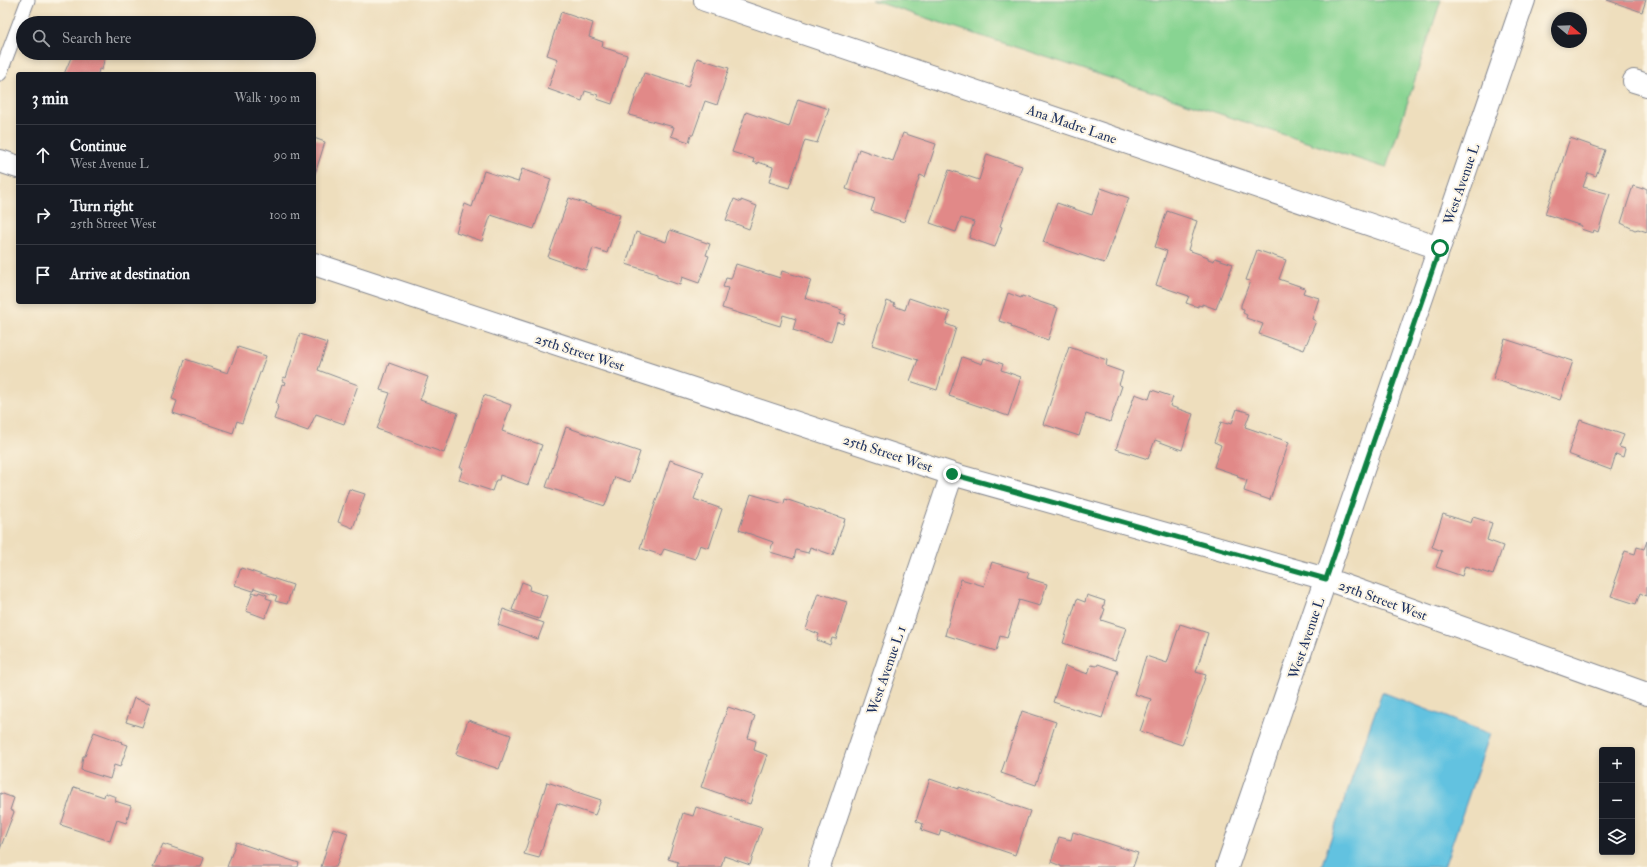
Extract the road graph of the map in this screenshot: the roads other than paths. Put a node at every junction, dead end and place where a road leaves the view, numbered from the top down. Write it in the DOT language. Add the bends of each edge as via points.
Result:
graph roads {
  1 [pos="28,0"];
  2 [pos="705,0"];
  3 [pos="1524,0"];
  4 [pos="22,16"];
  5 [pos="16,32"];
  6 [pos="0,74"];
  7 [pos="0,161"];
  8 [pos="16,166"];
  9 [pos="1440,248"];
  10 [pos="316,265"];
  11 [pos="952,474"];
  12 [pos="1326,579"];
  13 [pos="1647,694"];
  14 [pos="819,867"];
  15 [pos="1227,867"];
  1 -- 4 [label="lane"];
  2 -- 9 [label="street, Ana Madre Lane"];
  3 -- 9 [label="street, West Avenue L"];
  5 -- 6 [label="lane"];
  7 -- 8 [label="street"];
  9 -- 12 [label="street, West Avenue L"];
  10 -- 11 [label="street, 25th Street West"];
  11 -- 12 [label="street, 25th Street West"];
  11 -- 14 [label="street, West Avenue L 1"];
  12 -- 13 [label="street, 25th Street West"];
  12 -- 15 [label="street, West Avenue L"];
}
